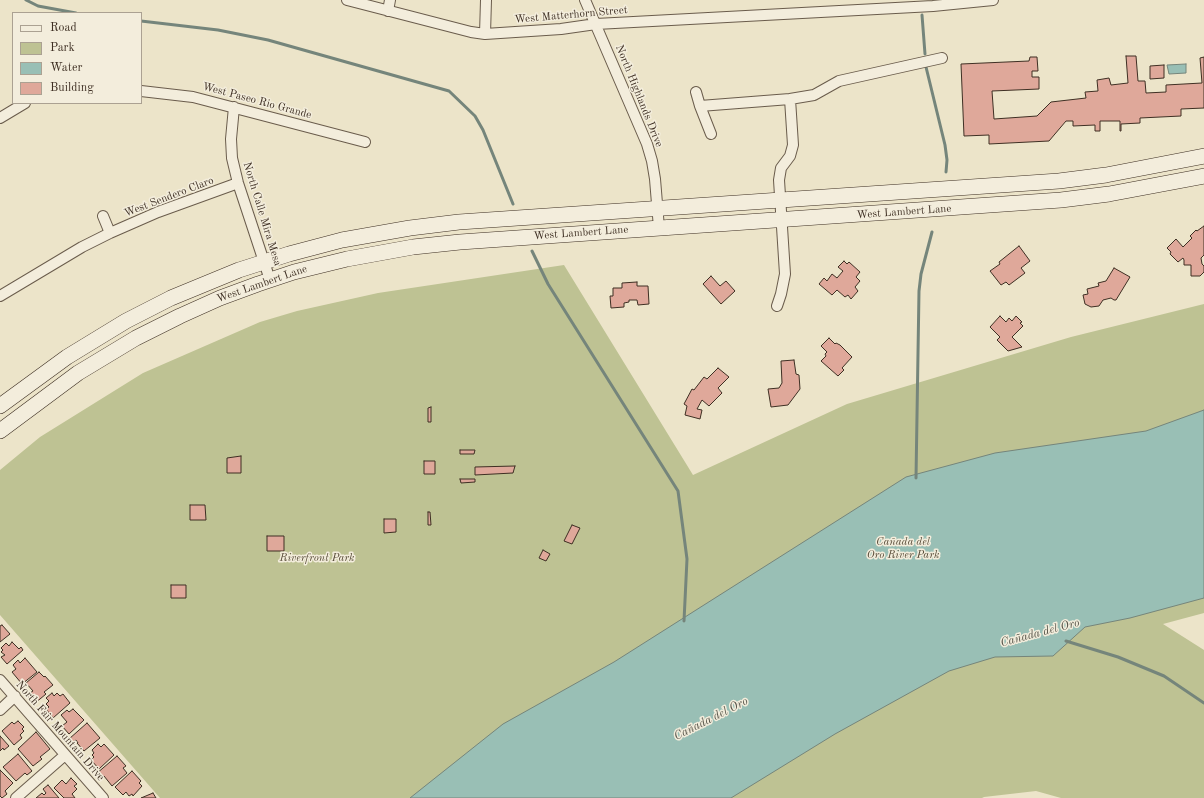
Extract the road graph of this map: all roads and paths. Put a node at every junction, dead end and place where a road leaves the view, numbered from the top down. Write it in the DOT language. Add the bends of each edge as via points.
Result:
graph roads {
  1 [pos="347,0"];
  2 [pos="390,0"];
  3 [pos="486,0"];
  4 [pos="586,0"];
  5 [pos="979,0"];
  6 [pos="993,0"];
  7 [pos="388,11"];
  8 [pos="596,24"];
  9 [pos="484,34"];
  10 [pos="942,58"];
  11 [pos="142,91"];
  12 [pos="696,92"];
  13 [pos="790,99"];
  14 [pos="23,104"];
  15 [pos="700,106"];
  16 [pos="234,107"];
  17 [pos="0,118"];
  18 [pos="711,134"];
  19 [pos="365,142"];
  20 [pos="1204,156"];
  21 [pos="1204,165"];
  22 [pos="1204,176"];
  23 [pos="238,183"];
  24 [pos="1151,186"];
  25 [pos="781,200"];
  26 [pos="658,208"];
  27 [pos="103,216"];
  28 [pos="782,220"];
  29 [pos="659,228"];
  30 [pos="110,233"];
  31 [pos="264,261"];
  32 [pos="270,280"];
  33 [pos="0,296"];
  34 [pos="777,306"];
  35 [pos="0,406"];
  36 [pos="0,431"];
  37 [pos="0,680"];
  38 [pos="14,696"];
  39 [pos="0,710"];
  40 [pos="65,755"];
  41 [pos="16,798"];
  42 [pos="103,798"];
  1 -- 7 [label="street, West Matterhorn Street"];
  2 -- 7 [label="street"];
  3 -- 9 [label="street"];
  4 -- 8 [label="street, North Highlands Drive"];
  5 -- 6 [label="street, West Matterhorn Street"];
  5 -- 8 [label="street, West Matterhorn Street" via="933,6"];
  7 -- 9 [label="street, West Matterhorn Street"];
  8 -- 9 [label="street, West Matterhorn Street"];
  8 -- 26 [label="street, North Highlands Drive" via="647,144"];
  10 -- 13 [label="street" via="839,81 814,95"];
  11 -- 16 [label="street, West Paseo Rio Grande" via="193,97"];
  12 -- 15 [label="street"];
  13 -- 15 [label="street"];
  13 -- 25 [label="street" via="793,145 790,156 779,173"];
  14 -- 17 [label="street"];
  15 -- 18 [label="street"];
  16 -- 19 [label="street, West Paseo Rio Grande"];
  16 -- 23 [label="street, North Calle Mira Mesa" via="231,149"];
  20 -- 25 [label="main road, West Lambert Lane" via="1075,179"];
  21 -- 24 [label="main road" via="1166,174"];
  22 -- 24 [label="main road, West Lambert Lane"];
  23 -- 30 [label="street, West Sendero Claro" via="158,212"];
  23 -- 31 [label="street, North Calle Mira Mesa"];
  24 -- 28 [label="main road, West Lambert Lane" via="1061,200"];
  25 -- 26 [label="main road, West Lambert Lane"];
  25 -- 28 [label="street"];
  26 -- 29 [label="street, North Highlands Drive"];
  26 -- 31 [label="main road, West Lambert Lane" via="459,222 410,228 316,246"];
  27 -- 30 [label="street"];
  28 -- 29 [label="main road, West Lambert Lane"];
  28 -- 34 [label="street" via="785,274"];
  29 -- 32 [label="main road, West Lambert Lane" via="428,245 347,259"];
  30 -- 33 [label="street, West Sendero Claro"];
  31 -- 32 [label="street, North Calle Mira Mesa"];
  31 -- 35 [label="main road, West Lambert Lane" via="193,288 126,321 67,357"];
  32 -- 36 [label="main road, West Lambert Lane" via="196,308 136,338 72,377"];
  37 -- 38 [label="street, North Fair Mountain Drive"];
  38 -- 39 [label="street"];
  38 -- 40 [label="street, North Fair Mountain Drive"];
  40 -- 41 [label="street"];
  40 -- 42 [label="street, North Fair Mountain Drive"];
}
